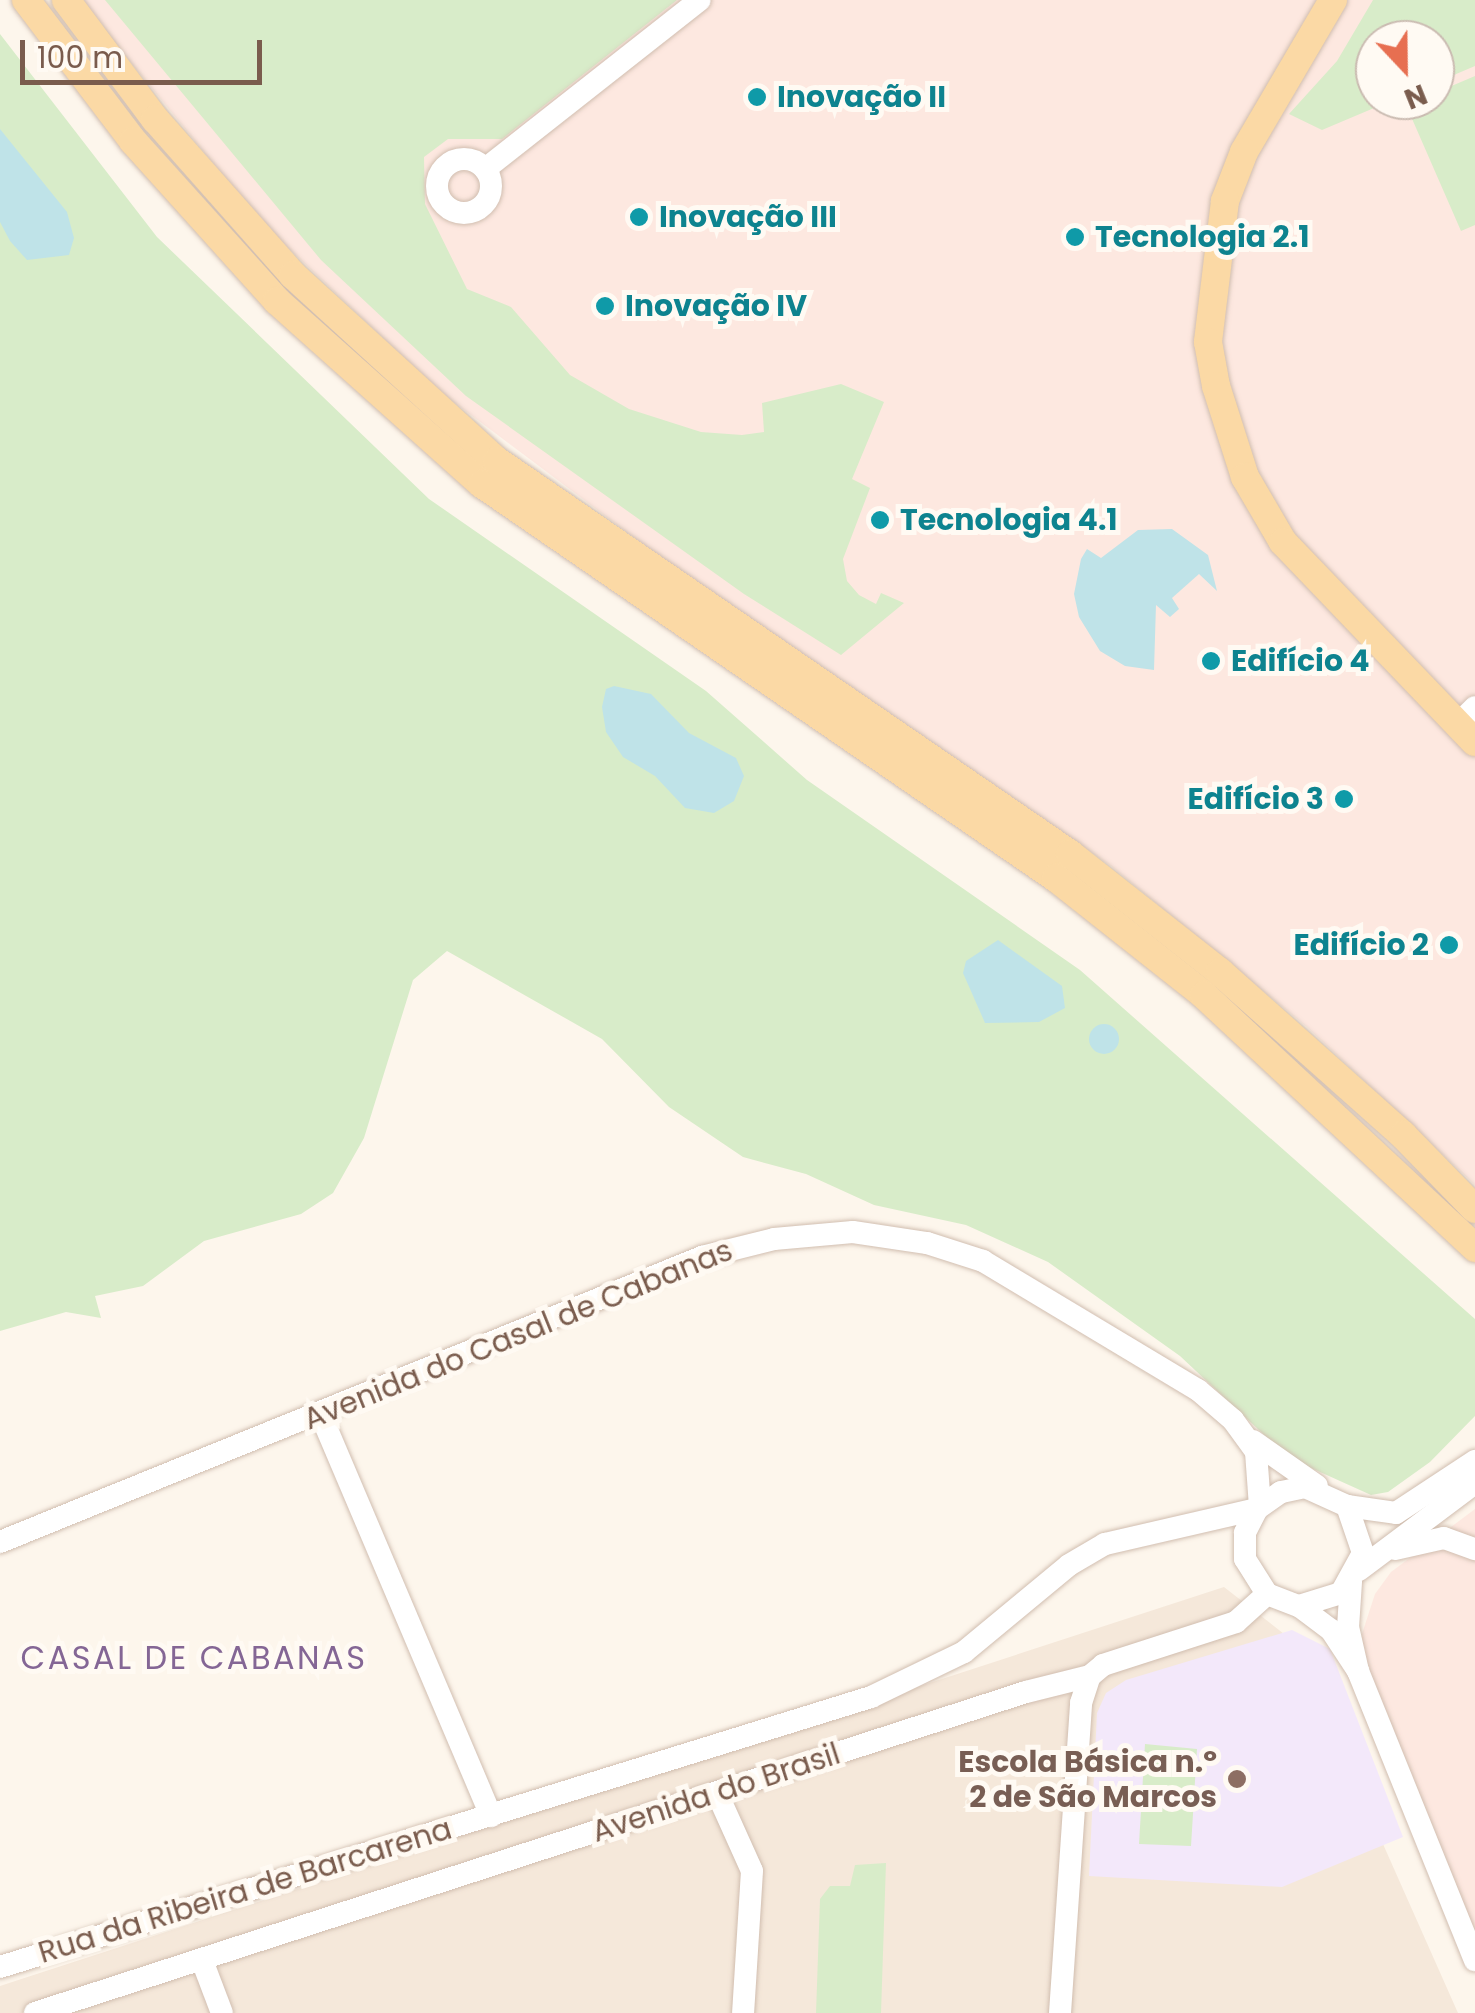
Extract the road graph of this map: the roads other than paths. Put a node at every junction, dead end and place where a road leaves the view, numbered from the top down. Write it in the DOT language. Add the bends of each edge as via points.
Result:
graph roads {
  1 [pos="26,0"];
  2 [pos="66,0"];
  3 [pos="700,0"];
  4 [pos="1333,0"];
  5 [pos="485,169"];
  6 [pos="1469,725"];
  7 [pos="1475,1209"];
  8 [pos="1475,1248"];
  9 [pos="320,1413"];
  10 [pos="1242,1431"];
  11 [pos="1475,1462"];
  12 [pos="1475,1483"];
  13 [pos="1338,1499"];
  14 [pos="1259,1507"];
  15 [pos="1172,1527"];
  16 [pos="0,1542"];
  17 [pos="1475,1549"];
  18 [pos="1360,1571"];
  19 [pos="1249,1572"];
  20 [pos="1267,1594"];
  21 [pos="1299,1606"];
  22 [pos="1358,1671"];
  23 [pos="1090,1676"];
  24 [pos="716,1793"];
  25 [pos="491,1816"];
  26 [pos="1475,1960"];
  27 [pos="203,1962"];
  28 [pos="0,1967"];
  29 [pos="35,2013"];
  30 [pos="222,2013"];
  31 [pos="743,2013"];
  32 [pos="1060,2013"];
  1 -- 8 [label="main road" via="133,141 277,301 482,484 1056,878 1204,995"];
  2 -- 7 [label="main road" via="156,119 293,276 496,461 1070,854 1234,984"];
  3 -- 5 [label="street"];
  4 -- 6 [label="main road" via="1244,152 1225,200 1210,357 1235,452 1274,530"];
  9 -- 10 [label="street, Avenida do Casal de Cabanas" via="702,1257 774,1240 853,1232 928,1242 1004,1272 1198,1390"];
  9 -- 16 [label="street, Avenida do Casal de Cabanas"];
  9 -- 25 [label="street, Rua da Ribeira de Barcarena"];
  10 -- 13 [label="street, Avenida do Casal de Cabanas"];
  10 -- 14 [label="street, Avenida do Casal de Cabanas" via="1260,1464"];
  11 -- 13 [label="street" via="1396,1512"];
  12 -- 18 [label="street"];
  13 -- 14 [label="street" via="1292,1488"];
  13 -- 18 [label="street" via="1362,1536"];
  14 -- 15 [label="street, Rua da Ribeira de Barcarena"];
  14 -- 19 [label="street" via="1245,1533"];
  15 -- 19 [label="street, Rua da Ribeira de Barcarena" via="1220,1537"];
  15 -- 25 [label="street, Rua da Ribeira de Barcarena" via="1088,1553 964,1652 898,1687"];
  17 -- 18 [label="street" via="1425,1538"];
  18 -- 21 [label="street" via="1328,1601"];
  18 -- 22 [label="street" via="1348,1627"];
  19 -- 20 [label="street"];
  20 -- 21 [label="street"];
  20 -- 23 [label="street, Avenida do Brasil" via="1236,1622"];
  21 -- 22 [label="street" via="1331,1630"];
  22 -- 26 [label="street"];
  23 -- 24 [label="street, Avenida do Brasil"];
  23 -- 32 [label="street" via="1080,1703"];
  24 -- 27 [label="street, Avenida do Brasil"];
  24 -- 31 [label="street" via="752,1871"];
  25 -- 28 [label="street, Rua da Ribeira de Barcarena"];
  27 -- 29 [label="street, Avenida do Brasil"];
  27 -- 30 [label="street"];
}
